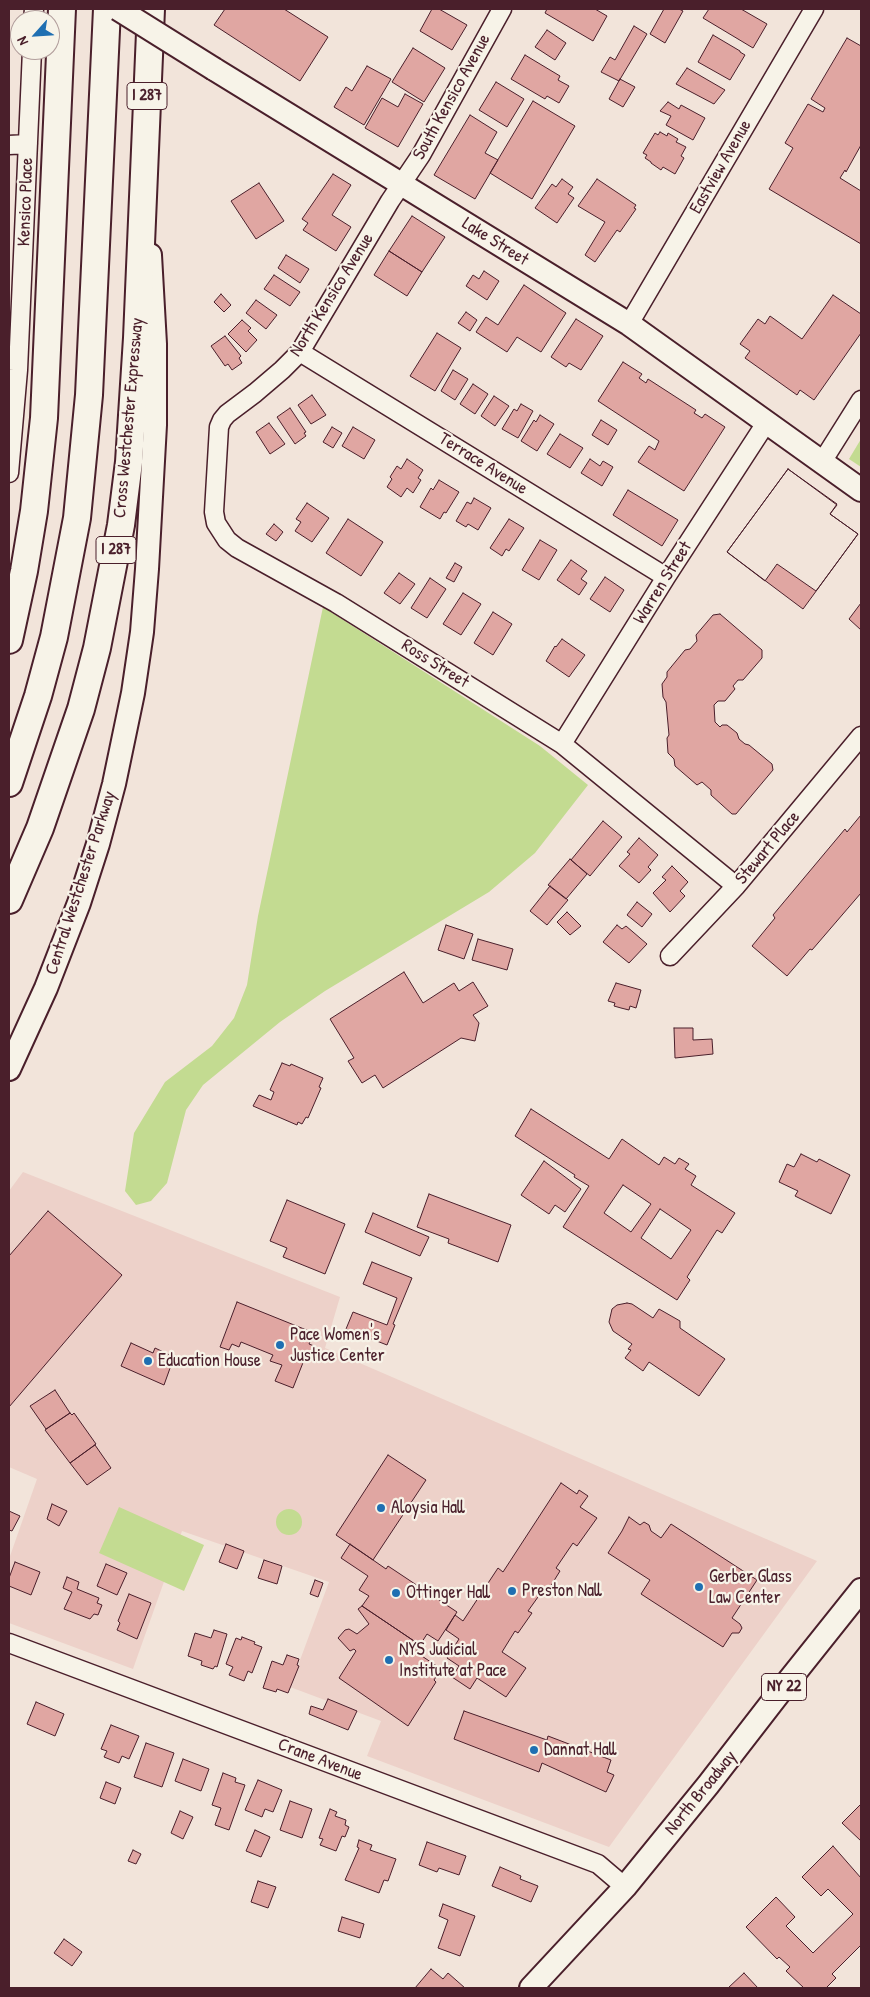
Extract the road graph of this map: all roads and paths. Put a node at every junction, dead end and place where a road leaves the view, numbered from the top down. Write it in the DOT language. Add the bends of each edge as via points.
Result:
graph roads {
  1 [pos="62,9"];
  2 [pos="107,9"];
  3 [pos="118,9"];
  4 [pos="151,9"];
  5 [pos="502,9"];
  6 [pos="814,9"];
  7 [pos="32,60"];
  8 [pos="28,144"];
  9 [pos="9,146"];
  10 [pos="144,183"];
  11 [pos="401,184"];
  12 [pos="629,324"];
  13 [pos="14,327"];
  14 [pos="300,352"];
  15 [pos="861,400"];
  16 [pos="227,414"];
  17 [pos="766,423"];
  18 [pos="822,462"];
  19 [pos="9,473"];
  20 [pos="861,490"];
  21 [pos="666,577"];
  22 [pos="9,640"];
  23 [pos="861,736"];
  24 [pos="562,744"];
  25 [pos="9,784"];
  26 [pos="736,886"];
  27 [pos="9,900"];
  28 [pos="670,956"];
  29 [pos="9,1069"];
  30 [pos="861,1590"];
  31 [pos="9,1643"];
  32 [pos="625,1886"];
  33 [pos="531,1988"];
  1 -- 22 [label="highway" via="44,418 34,511"];
  2 -- 25 [label="highway, I 287" via="89,395 77,518 54,638"];
  3 -- 11 [label="main road, Lake Street, bridge"];
  4 -- 10 [label="highway, Cross Westchester Expressway / I 287"];
  5 -- 11 [label="street, South Kensico Avenue" via="444,115"];
  6 -- 12 [label="street, Eastview Avenue"];
  7 -- 8 [label="street, Kensico Place"];
  8 -- 9 [label="street"];
  8 -- 13 [label="street, Kensico Place"];
  10 -- 27 [label="highway, Cross Westchester Expressway / I 287" via="129,462 110,586 97,648 72,734 40,828"];
  10 -- 29 [label="main road, Central Westchester Parkway" via="153,291 156,387 147,570 133,693 114,784 90,869 46,988"];
  11 -- 12 [label="main road, Lake Street"];
  11 -- 14 [label="street, North Kensico Avenue"];
  12 -- 17 [label="main road, Lake Street"];
  13 -- 19 [label="street, Kensico Place" via="18,370"];
  14 -- 16 [label="street, North Kensico Avenue" via="256,394"];
  14 -- 21 [label="street, Terrace Avenue"];
  15 -- 18 [label="street"];
  16 -- 24 [label="street, Ross Street" via="219,427 214,512 216,523 227,540 336,603"];
  17 -- 18 [label="main road, Lake Street"];
  17 -- 21 [label="street, Warren Street"];
  18 -- 20 [label="main road, Lake Street"];
  21 -- 24 [label="street, Warren Street"];
  23 -- 26 [label="street, Stewart Place"];
  24 -- 26 [label="street, Ross Street"];
  26 -- 28 [label="street, Stewart Place"];
  30 -- 32 [label="main road, North Broadway / NY 22"];
  31 -- 32 [label="street, Crane Avenue" via="598,1864"];
  32 -- 33 [label="main road, North Broadway / NY 22"];
}
